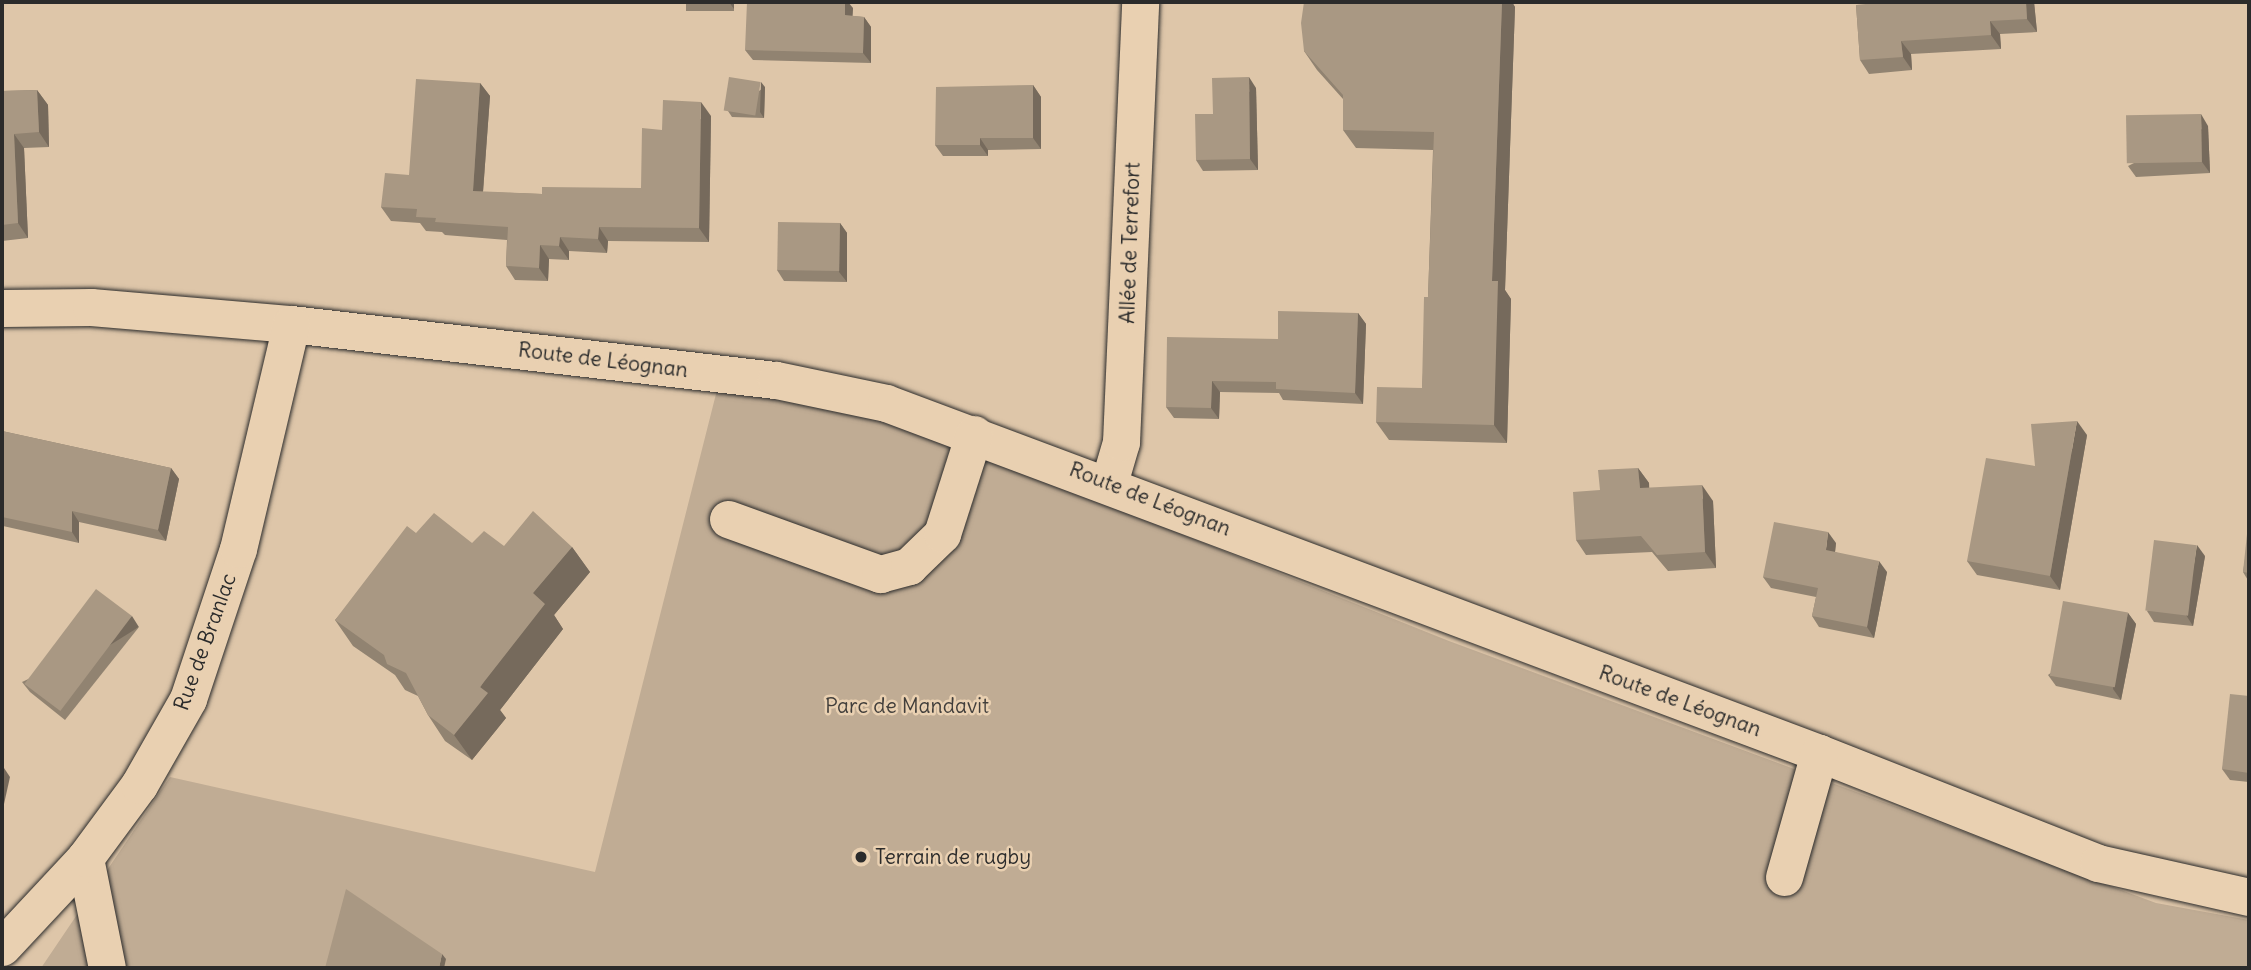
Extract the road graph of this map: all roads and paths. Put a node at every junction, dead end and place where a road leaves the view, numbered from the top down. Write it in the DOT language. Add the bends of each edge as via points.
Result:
graph roads {
  1 [pos="1140,2"];
  2 [pos="2,308"];
  3 [pos="291,324"];
  4 [pos="974,434"];
  5 [pos="1109,483"];
  6 [pos="728,519"];
  7 [pos="1819,753"];
  8 [pos="85,858"];
  9 [pos="1784,877"];
  10 [pos="2249,897"];
  11 [pos="2,947"];
  12 [pos="107,968"];
  1 -- 5 [label="street, Allée de Terrefort" via="1121,442"];
  2 -- 3 [label="street, Route de Léognan" via="91,307"];
  3 -- 4 [label="street, Route de Léognan" via="776,380 886,403"];
  3 -- 8 [label="street, Rue de Branlac" via="238,549 204,659 164,745"];
  4 -- 5 [label="street, Route de Léognan"];
  4 -- 6 [label="street" via="942,534 909,566 880,574"];
  5 -- 7 [label="street, Route de Léognan"];
  7 -- 9 [label="street"];
  7 -- 10 [label="street, Route de Léognan" via="2098,863"];
  8 -- 11 [label="street, Rue de Branlac"];
  8 -- 12 [label="street"];
}
